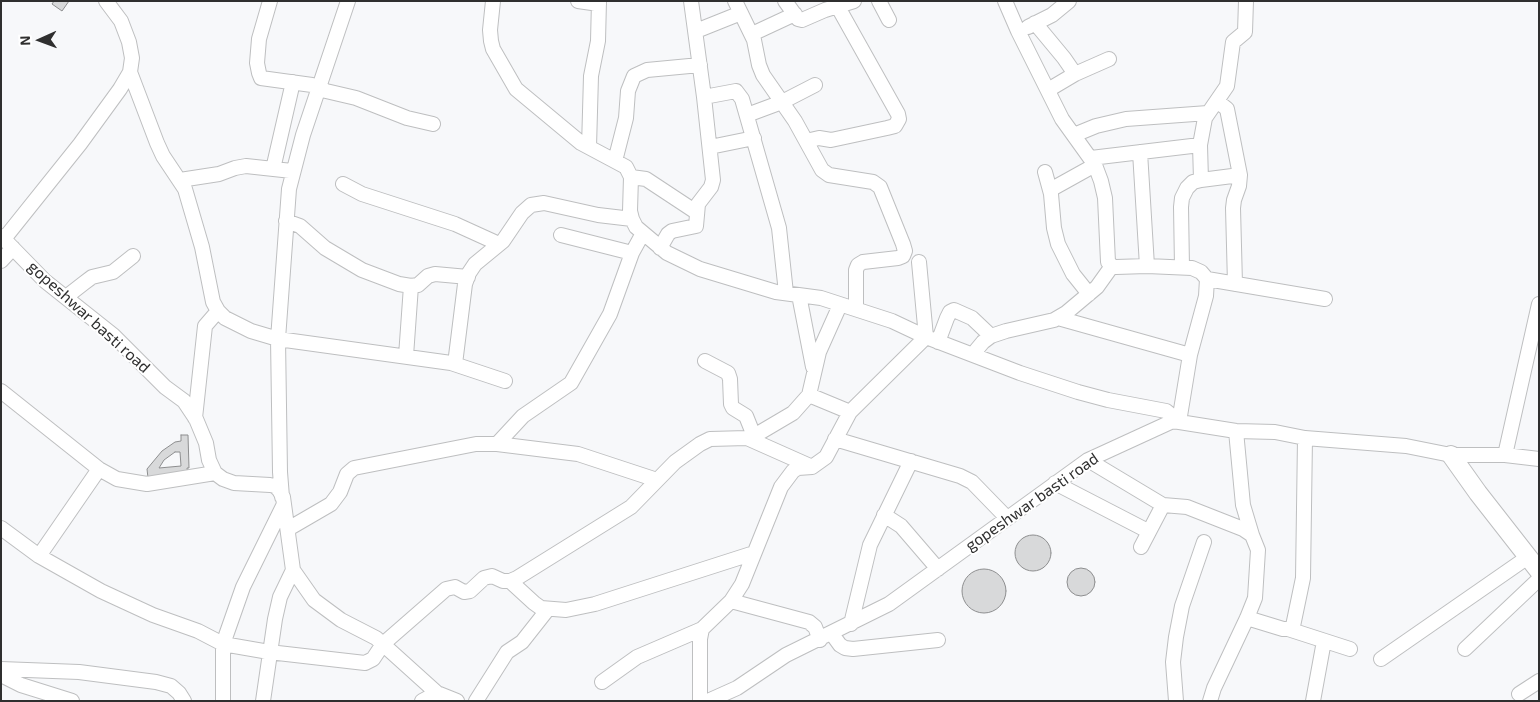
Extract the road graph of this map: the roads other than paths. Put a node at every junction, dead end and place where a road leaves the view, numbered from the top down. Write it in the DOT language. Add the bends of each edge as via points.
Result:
graph roads {
  1 [pos="270,1"];
  2 [pos="348,1"];
  3 [pos="492,1"];
  4 [pos="578,1"];
  5 [pos="691,1"];
  6 [pos="854,1"];
  7 [pos="879,1"];
  8 [pos="1005,1"];
  9 [pos="1070,1"];
  10 [pos="1246,1"];
  11 [pos="599,2"];
  12 [pos="110,3"];
  13 [pos="790,5"];
  14 [pos="838,6"];
  15 [pos="738,7"];
  16 [pos="889,20"];
  17 [pos="1035,24"];
  18 [pos="696,31"];
  19 [pos="1018,31"];
  20 [pos="752,34"];
  21 [pos="1109,59"];
  22 [pos="700,65"];
  23 [pos="130,72"];
  24 [pos="1074,74"];
  25 [pos="292,82"];
  26 [pos="815,85"];
  27 [pos="319,89"];
  28 [pos="1048,90"];
  29 [pos="704,97"];
  30 [pos="1217,101"];
  31 [pos="782,102"];
  32 [pos="1208,113"];
  33 [pos="747,116"];
  34 [pos="433,124"];
  35 [pos="1074,135"];
  36 [pos="754,138"];
  37 [pos="806,141"];
  38 [pos="1200,145"];
  39 [pos="588,146"];
  40 [pos="710,147"];
  41 [pos="1140,152"];
  42 [pos="615,160"];
  43 [pos="1093,162"];
  44 [pos="273,169"];
  45 [pos="292,171"];
  46 [pos="1045,172"];
  47 [pos="1240,175"];
  48 [pos="631,177"];
  49 [pos="180,180"];
  50 [pos="1201,180"];
  51 [pos="343,184"];
  52 [pos="1050,190"];
  53 [pos="696,212"];
  54 [pos="632,219"];
  55 [pos="286,221"];
  56 [pos="643,233"];
  57 [pos="561,235"];
  58 [pos="6,241"];
  59 [pos="499,244"];
  60 [pos="660,248"];
  61 [pos="632,253"];
  62 [pos="133,256"];
  63 [pos="1,261"];
  64 [pos="919,262"];
  65 [pos="1112,266"];
  66 [pos="1147,266"];
  67 [pos="1182,266"];
  68 [pos="468,277"];
  69 [pos="1207,279"];
  70 [pos="1235,284"];
  71 [pos="411,286"];
  72 [pos="793,294"];
  73 [pos="1089,294"];
  74 [pos="66,297"];
  75 [pos="1324,299"];
  76 [pos="1539,304"];
  77 [pos="840,305"];
  78 [pos="856,310"];
  79 [pos="218,311"];
  80 [pos="1058,318"];
  81 [pos="991,336"];
  82 [pos="278,338"];
  83 [pos="932,339"];
  84 [pos="973,354"];
  85 [pos="1190,355"];
  86 [pos="406,356"];
  87 [pos="705,361"];
  88 [pos="455,364"];
  89 [pos="814,375"];
  90 [pos="505,381"];
  91 [pos="1,391"];
  92 [pos="809,395"];
  93 [pos="850,412"];
  94 [pos="195,418"];
  95 [pos="1176,422"];
  96 [pos="1236,431"];
  97 [pos="750,437"];
  98 [pos="1305,438"];
  99 [pos="835,439"];
  100 [pos="497,444"];
  101 [pos="1451,455"];
  102 [pos="1505,455"];
  103 [pos="1539,459"];
  104 [pos="1088,460"];
  105 [pos="911,461"];
  106 [pos="812,467"];
  107 [pos="99,469"];
  108 [pos="215,473"];
  109 [pos="657,480"];
  110 [pos="1055,483"];
  111 [pos="283,502"];
  112 [pos="1163,505"];
  113 [pos="884,515"];
  114 [pos="1007,518"];
  115 [pos="1,528"];
  116 [pos="288,529"];
  117 [pos="1144,529"];
  118 [pos="1252,535"];
  119 [pos="1204,542"];
  120 [pos="1142,548"];
  121 [pos="754,553"];
  122 [pos="39,556"];
  123 [pos="1528,557"];
  124 [pos="938,569"];
  125 [pos="293,570"];
  126 [pos="1539,571"];
  127 [pos="1539,579"];
  128 [pos="510,581"];
  129 [pos="731,601"];
  130 [pos="548,609"];
  131 [pos="1247,618"];
  132 [pos="851,624"];
  133 [pos="1288,629"];
  134 [pos="702,630"];
  135 [pos="832,634"];
  136 [pos="820,640"];
  137 [pos="938,640"];
  138 [pos="1324,641"];
  139 [pos="223,644"];
  140 [pos="383,644"];
  141 [pos="1350,649"];
  142 [pos="1465,649"];
  143 [pos="269,652"];
  144 [pos="1381,659"];
  145 [pos="1,669"];
  146 [pos="1,675"];
  147 [pos="602,682"];
  148 [pos="1538,684"];
  149 [pos="437,693"];
  150 [pos="1519,694"];
  151 [pos="72,701"];
  152 [pos="184,701"];
  153 [pos="223,701"];
  154 [pos="263,701"];
  155 [pos="422,701"];
  156 [pos="457,701"];
  157 [pos="476,701"];
  158 [pos="700,701"];
  159 [pos="708,701"];
  160 [pos="1176,701"];
  161 [pos="1210,701"];
  162 [pos="1313,701"];
  1 -- 25 [label="street" via="259,39 259,73 265,80"];
  2 -- 27 [label="street"];
  3 -- 39 [label="street" via="490,30 493,49 516,89"];
  4 -- 11 [label="street"];
  5 -- 18 [label="street"];
  6 -- 14 [label="street"];
  7 -- 16 [label="street"];
  8 -- 19 [label="street"];
  9 -- 17 [label="street"];
  10 -- 30 [label="street" via="1245,32 1233,42 1227,86"];
  11 -- 39 [label="street"];
  12 -- 23 [label="street" via="129,42"];
  13 -- 14 [label="street" via="802,20"];
  13 -- 20 [label="street"];
  14 -- 37 [label="street" via="899,119 895,126 887,128 831,140"];
  15 -- 18 [label="street"];
  15 -- 20 [label="street"];
  17 -- 19 [label="street"];
  17 -- 24 [label="street"];
  18 -- 22 [label="street"];
  19 -- 28 [label="street"];
  20 -- 31 [label="street" via="763,75"];
  21 -- 24 [label="street"];
  22 -- 29 [label="street"];
  22 -- 42 [label="street" via="647,70 634,76 628,91 626,118"];
  23 -- 49 [label="street" via="157,144"];
  23 -- 58 [label="street"];
  24 -- 28 [label="street"];
  25 -- 27 [label="street"];
  25 -- 44 [label="street"];
  26 -- 31 [label="street"];
  27 -- 34 [label="street"];
  27 -- 45 [label="street"];
  28 -- 35 [label="street"];
  29 -- 33 [label="street" via="736,91"];
  29 -- 40 [label="street"];
  30 -- 32 [label="street"];
  30 -- 47 [label="street" via="1227,109"];
  31 -- 33 [label="street"];
  31 -- 37 [label="street"];
  32 -- 35 [label="street" via="1126,119"];
  32 -- 38 [label="street"];
  33 -- 36 [label="street"];
  35 -- 43 [label="street"];
  36 -- 40 [label="street"];
  36 -- 72 [label="street"];
  37 -- 78 [label="street" via="826,174 873,182 880,188 903,244 903,256 858,265"];
  38 -- 41 [label="street"];
  38 -- 50 [label="street"];
  39 -- 42 [label="street"];
  40 -- 53 [label="street" via="711,187"];
  41 -- 43 [label="street"];
  41 -- 66 [label="street"];
  42 -- 48 [label="street" via="626,167"];
  43 -- 52 [label="street"];
  43 -- 65 [label="street" via="1105,198 1106,255"];
  44 -- 45 [label="street"];
  44 -- 49 [label="street" via="246,166"];
  45 -- 55 [label="street"];
  46 -- 52 [label="street"];
  47 -- 50 [label="street"];
  47 -- 70 [label="street" via="1240,186 1232,208"];
  48 -- 53 [label="street" via="646,179"];
  48 -- 54 [label="street"];
  49 -- 79 [label="street" via="188,198 213,302"];
  50 -- 67 [label="street" via="1193,182 1182,198"];
  51 -- 59 [label="street" via="362,194 454,224"];
  52 -- 73 [label="street" via="1058,244 1073,274"];
  53 -- 60 [label="street" via="696,226 672,231"];
  54 -- 56 [label="street"];
  54 -- 59 [label="street" via="536,203 522,213"];
  55 -- 71 [label="street" via="300,226 325,248 362,270"];
  55 -- 82 [label="street"];
  56 -- 60 [label="street"];
  56 -- 61 [label="street"];
  57 -- 61 [label="street"];
  58 -- 63 [label="street"];
  58 -- 74 [label="street, gopeshwar basti road"];
  59 -- 68 [label="street" via="475,264"];
  60 -- 72 [label="street" via="700,269"];
  61 -- 100 [label="street" via="610,314 571,383 523,416"];
  62 -- 74 [label="street" via="113,272 92,277"];
  64 -- 83 [label="street"];
  65 -- 66 [label="street"];
  65 -- 73 [label="street"];
  66 -- 67 [label="street"];
  67 -- 69 [label="street" via="1201,272"];
  68 -- 71 [label="street" via="435,274"];
  68 -- 88 [label="street"];
  69 -- 70 [label="street"];
  69 -- 85 [label="street" via="1206,296"];
  70 -- 75 [label="street"];
  71 -- 86 [label="street"];
  72 -- 77 [label="street"];
  72 -- 89 [label="street"];
  73 -- 80 [label="street"];
  74 -- 94 [label="street, gopeshwar basti road" via="113,335 184,401"];
  76 -- 102 [label="street"];
  77 -- 78 [label="street"];
  77 -- 89 [label="street" via="819,352"];
  78 -- 83 [label="street" via="892,320"];
  79 -- 82 [label="street" via="251,332"];
  79 -- 94 [label="street" via="205,326"];
  80 -- 81 [label="street"];
  80 -- 85 [label="street"];
  81 -- 83 [label="street" via="972,318 954,310"];
  81 -- 84 [label="street"];
  82 -- 86 [label="street"];
  82 -- 111 [label="street"];
  83 -- 84 [label="street"];
  83 -- 93 [label="street"];
  84 -- 95 [label="street" via="1078,392 1166,411"];
  85 -- 95 [label="street"];
  86 -- 88 [label="street"];
  87 -- 97 [label="street" via="728,372 731,404 746,416"];
  88 -- 90 [label="street"];
  89 -- 92 [label="street"];
  91 -- 107 [label="street"];
  92 -- 93 [label="street"];
  92 -- 97 [label="street" via="793,413"];
  93 -- 99 [label="street"];
  94 -- 108 [label="street, gopeshwar basti road"];
  95 -- 96 [label="street"];
  95 -- 104 [label="street, gopeshwar basti road"];
  96 -- 98 [label="street" via="1275,432"];
  96 -- 118 [label="street" via="1243,505"];
  97 -- 106 [label="street"];
  97 -- 109 [label="street" via="710,439 675,462"];
  98 -- 101 [label="street" via="1406,446"];
  98 -- 133 [label="street" via="1303,578 1293,626"];
  99 -- 105 [label="street"];
  99 -- 106 [label="street" via="826,457"];
  100 -- 109 [label="street" via="578,454"];
  100 -- 116 [label="street" via="476,444 354,468 347,474 331,504"];
  101 -- 102 [label="street"];
  101 -- 123 [label="street"];
  102 -- 103 [label="street"];
  104 -- 110 [label="street, gopeshwar basti road"];
  104 -- 112 [label="street"];
  105 -- 113 [label="street"];
  105 -- 114 [label="street" via="972,482"];
  106 -- 121 [label="street" via="793,471 781,486"];
  107 -- 108 [label="street" via="117,479 147,484"];
  107 -- 122 [label="street"];
  108 -- 111 [label="street" via="234,483 275,486"];
  109 -- 128 [label="street" via="631,507"];
  110 -- 114 [label="street, gopeshwar basti road"];
  110 -- 117 [label="street"];
  111 -- 116 [label="street"];
  111 -- 139 [label="street" via="243,587"];
  112 -- 118 [label="street" via="1187,507"];
  112 -- 120 [label="street"];
  113 -- 124 [label="street" via="901,526"];
  113 -- 132 [label="street" via="870,545"];
  114 -- 124 [label="street, gopeshwar basti road"];
  115 -- 122 [label="street"];
  116 -- 125 [label="street"];
  118 -- 131 [label="street" via="1258,550 1257,582"];
  119 -- 160 [label="street" via="1182,606 1176,638 1173,662"];
  121 -- 129 [label="street" via="742,584"];
  121 -- 130 [label="street" via="595,604 566,610"];
  122 -- 139 [label="street" via="101,591"];
  123 -- 126 [label="street"];
  123 -- 144 [label="street"];
  124 -- 132 [label="street, gopeshwar basti road" via="889,604"];
  125 -- 140 [label="street" via="320,605"];
  125 -- 143 [label="street" via="280,597"];
  127 -- 142 [label="street"];
  128 -- 130 [label="street" via="534,604"];
  128 -- 140 [label="street" via="492,576 484,578 470,591 464,592 455,587 446,589"];
  129 -- 134 [label="street"];
  129 -- 136 [label="street" via="809,622 815,627"];
  130 -- 157 [label="street" via="522,642 508,652"];
  131 -- 133 [label="street"];
  131 -- 161 [label="street"];
  132 -- 135 [label="street, gopeshwar basti road"];
  133 -- 138 [label="street"];
  134 -- 147 [label="street" via="637,657"];
  134 -- 158 [label="street"];
  135 -- 136 [label="street, gopeshwar basti road"];
  135 -- 137 [label="street" via="840,645 853,649"];
  136 -- 159 [label="street, gopeshwar basti road" via="786,655 737,688"];
  138 -- 141 [label="street"];
  138 -- 162 [label="street"];
  139 -- 143 [label="street"];
  139 -- 153 [label="street"];
  140 -- 143 [label="street" via="373,659 365,663"];
  140 -- 149 [label="street"];
  143 -- 154 [label="street"];
  145 -- 152 [label="street" via="79,672 156,682 171,686"];
  146 -- 151 [label="street" via="21,685"];
  148 -- 150 [label="street"];
  149 -- 155 [label="street"];
  149 -- 156 [label="street"];
}
